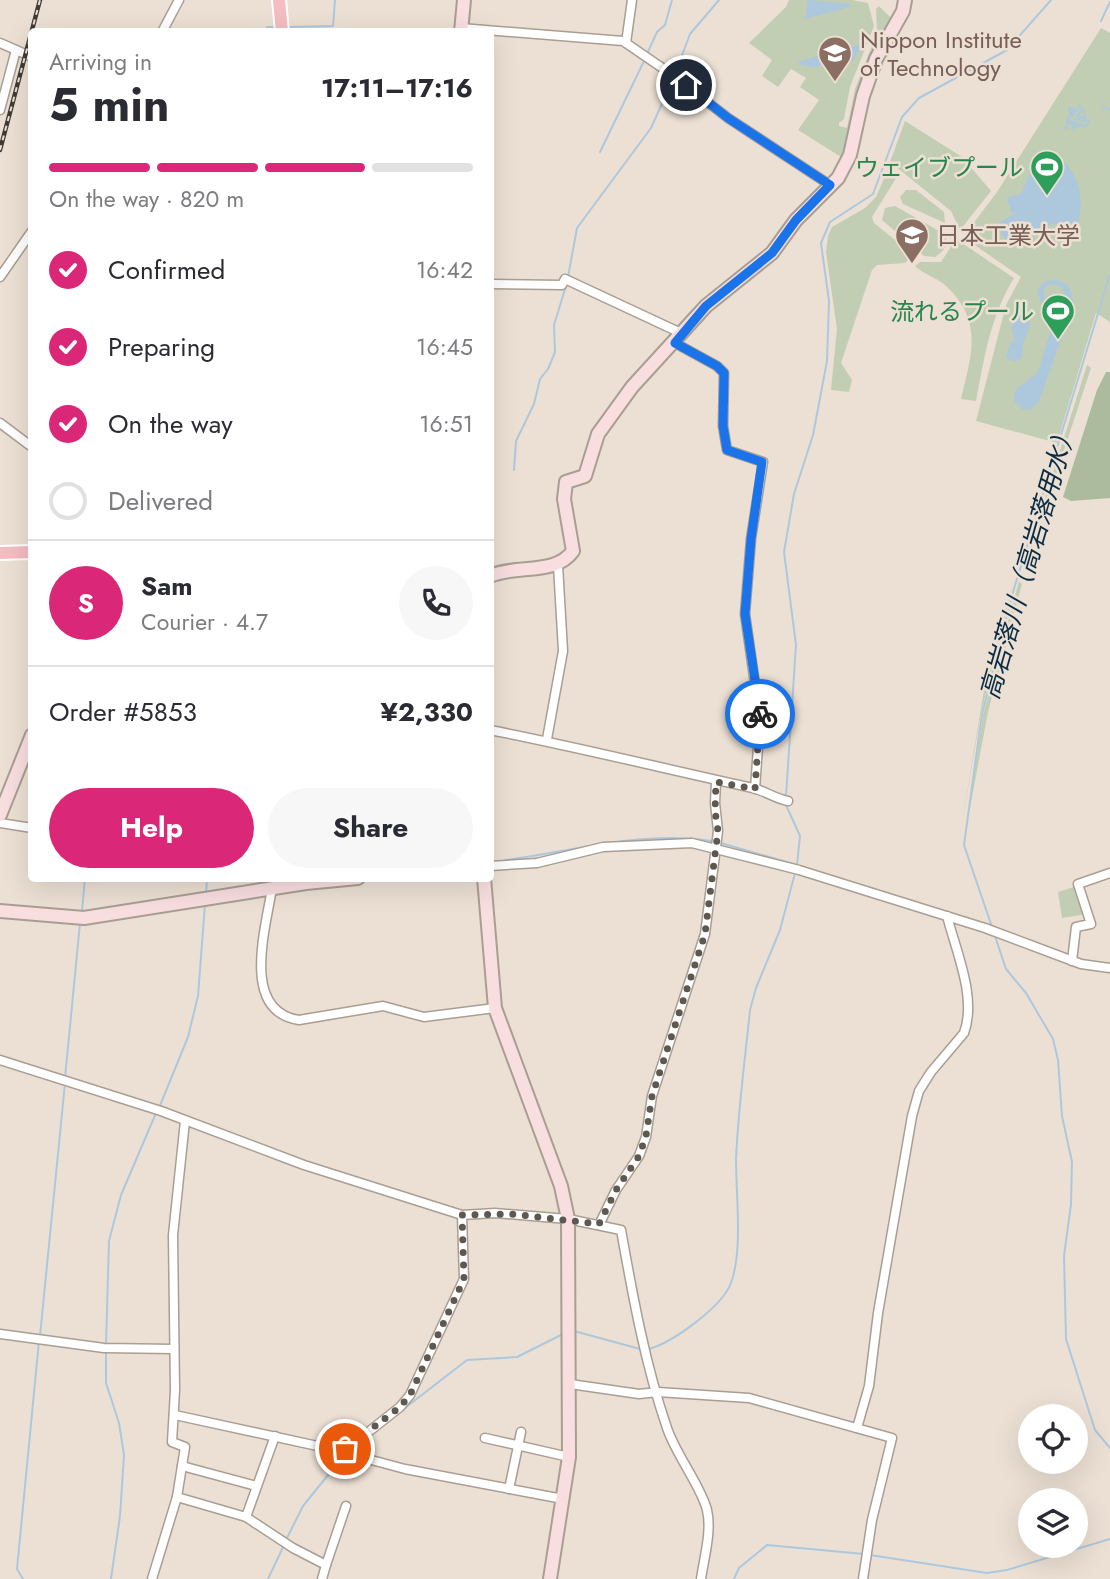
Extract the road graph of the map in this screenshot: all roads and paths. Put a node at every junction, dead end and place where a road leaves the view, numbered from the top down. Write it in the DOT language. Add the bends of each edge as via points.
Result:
graph roads {
  1 [pos="179,0"];
  2 [pos="279,0"];
  3 [pos="464,0"];
  4 [pos="632,0"];
  5 [pos="905,0"];
  6 [pos="164,28"];
  7 [pos="282,28"];
  8 [pos="461,28"];
  9 [pos="494,33"];
  10 [pos="0,43"];
  11 [pos="626,43"];
  12 [pos="16,50"];
  13 [pos="28,55"];
  14 [pos="0,110"];
  15 [pos="830,185"];
  16 [pos="28,236"];
  17 [pos="2,272"];
  18 [pos="494,284"];
  19 [pos="679,338"];
  20 [pos="0,423"];
  21 [pos="28,444"];
  22 [pos="28,552"];
  23 [pos="0,553"];
  24 [pos="558,565"];
  25 [pos="494,575"];
  26 [pos="494,731"];
  27 [pos="547,739"];
  28 [pos="28,745"];
  29 [pos="716,782"];
  30 [pos="755,789"];
  31 [pos="789,801"];
  32 [pos="0,815"];
  33 [pos="0,823"];
  34 [pos="28,827"];
  35 [pos="716,847"];
  36 [pos="494,866"];
  37 [pos="1110,873"];
  38 [pos="484,882"];
  39 [pos="307,884"];
  40 [pos="272,888"];
  41 [pos="0,911"];
  42 [pos="947,916"];
  43 [pos="1072,961"];
  44 [pos="1110,968"];
  45 [pos="495,1008"];
  46 [pos="0,1060"];
  47 [pos="185,1121"];
  48 [pos="462,1215"];
  49 [pos="568,1219"];
  50 [pos="599,1224"];
  51 [pos="0,1334"];
  52 [pos="174,1349"];
  53 [pos="570,1384"];
  54 [pos="658,1392"];
  55 [pos="175,1415"];
  56 [pos="857,1428"];
  57 [pos="521,1432"];
  58 [pos="275,1436"];
  59 [pos="485,1438"];
  60 [pos="518,1445"];
  61 [pos="346,1453"];
  62 [pos="569,1457"];
  63 [pos="181,1466"];
  64 [pos="256,1486"];
  65 [pos="509,1489"];
  66 [pos="177,1497"];
  67 [pos="563,1499"];
  68 [pos="346,1506"];
  69 [pos="246,1517"];
  70 [pos="326,1565"];
  71 [pos="152,1579"];
  72 [pos="322,1579"];
  73 [pos="550,1579"];
  74 [pos="701,1579"];
  75 [pos="863,1579"];
  1 -- 6 [label="street"];
  2 -- 7 [label="main road"];
  3 -- 8 [label="street"];
  4 -- 11 [label="street"];
  5 -- 15 [label="street" via="876,59 846,166"];
  9 -- 11 [label="street"];
  10 -- 12 [label="street"];
  11 -- 15 [label="street"];
  12 -- 13 [label="street"];
  12 -- 14 [label="street"];
  15 -- 19 [label="street" via="772,253 706,306"];
  16 -- 17 [label="street"];
  18 -- 19 [label="street" via="562,285 565,279"];
  19 -- 24 [label="street" via="605,422 585,476 566,482 564,499 573,551"];
  19 -- 30 [label="street" via="724,373 727,450 762,462 745,614 760,708"];
  20 -- 21 [label="street"];
  22 -- 23 [label="main road"];
  24 -- 25 [label="street"];
  24 -- 27 [label="street" via="563,651"];
  26 -- 27 [label="street"];
  27 -- 29 [label="street"];
  28 -- 32 [label="street"];
  29 -- 30 [label="street"];
  29 -- 35 [label="street"];
  30 -- 31 [label="street"];
  33 -- 34 [label="street"];
  35 -- 36 [label="street" via="692,843 603,847 537,863"];
  35 -- 42 [label="street"];
  35 -- 50 [label="street" via="705,934 652,1096 646,1136"];
  37 -- 43 [label="street" via="1078,884 1091,924 1076,927"];
  38 -- 45 [label="street"];
  39 -- 40 [label="street"];
  40 -- 41 [label="street" via="84,918"];
  40 -- 45 [label="street" via="260,973 271,1007 288,1018 383,1006 424,1017"];
  42 -- 43 [label="street"];
  42 -- 56 [label="street" via="968,1002 968,1024 919,1091 912,1116 869,1386"];
  43 -- 44 [label="street"];
  45 -- 49 [label="street" via="561,1186"];
  46 -- 47 [label="street"];
  47 -- 48 [label="street"];
  47 -- 52 [label="street" via="173,1236"];
  48 -- 49 [label="street"];
  48 -- 61 [label="street" via="464,1279 410,1395"];
  49 -- 50 [label="street"];
  49 -- 53 [label="street"];
  50 -- 54 [label="street" via="621,1230 640,1338"];
  51 -- 52 [label="street" via="104,1348"];
  52 -- 55 [label="street"];
  53 -- 54 [label="street" via="639,1394"];
  53 -- 62 [label="street"];
  54 -- 56 [label="street" via="749,1398"];
  54 -- 74 [label="street" via="675,1449 707,1508"];
  55 -- 58 [label="street"];
  55 -- 63 [label="street" via="172,1442 185,1447"];
  56 -- 75 [label="street" via="892,1438"];
  57 -- 60 [label="street"];
  58 -- 61 [label="street"];
  58 -- 64 [label="street"];
  59 -- 60 [label="street"];
  60 -- 62 [label="street"];
  60 -- 65 [label="street"];
  61 -- 65 [label="street"];
  62 -- 67 [label="street"];
  63 -- 64 [label="street"];
  63 -- 66 [label="street"];
  64 -- 69 [label="street"];
  65 -- 67 [label="street"];
  66 -- 69 [label="street"];
  66 -- 71 [label="street"];
  67 -- 73 [label="street"];
  68 -- 70 [label="street"];
  69 -- 70 [label="street"];
  70 -- 72 [label="street"];
}
